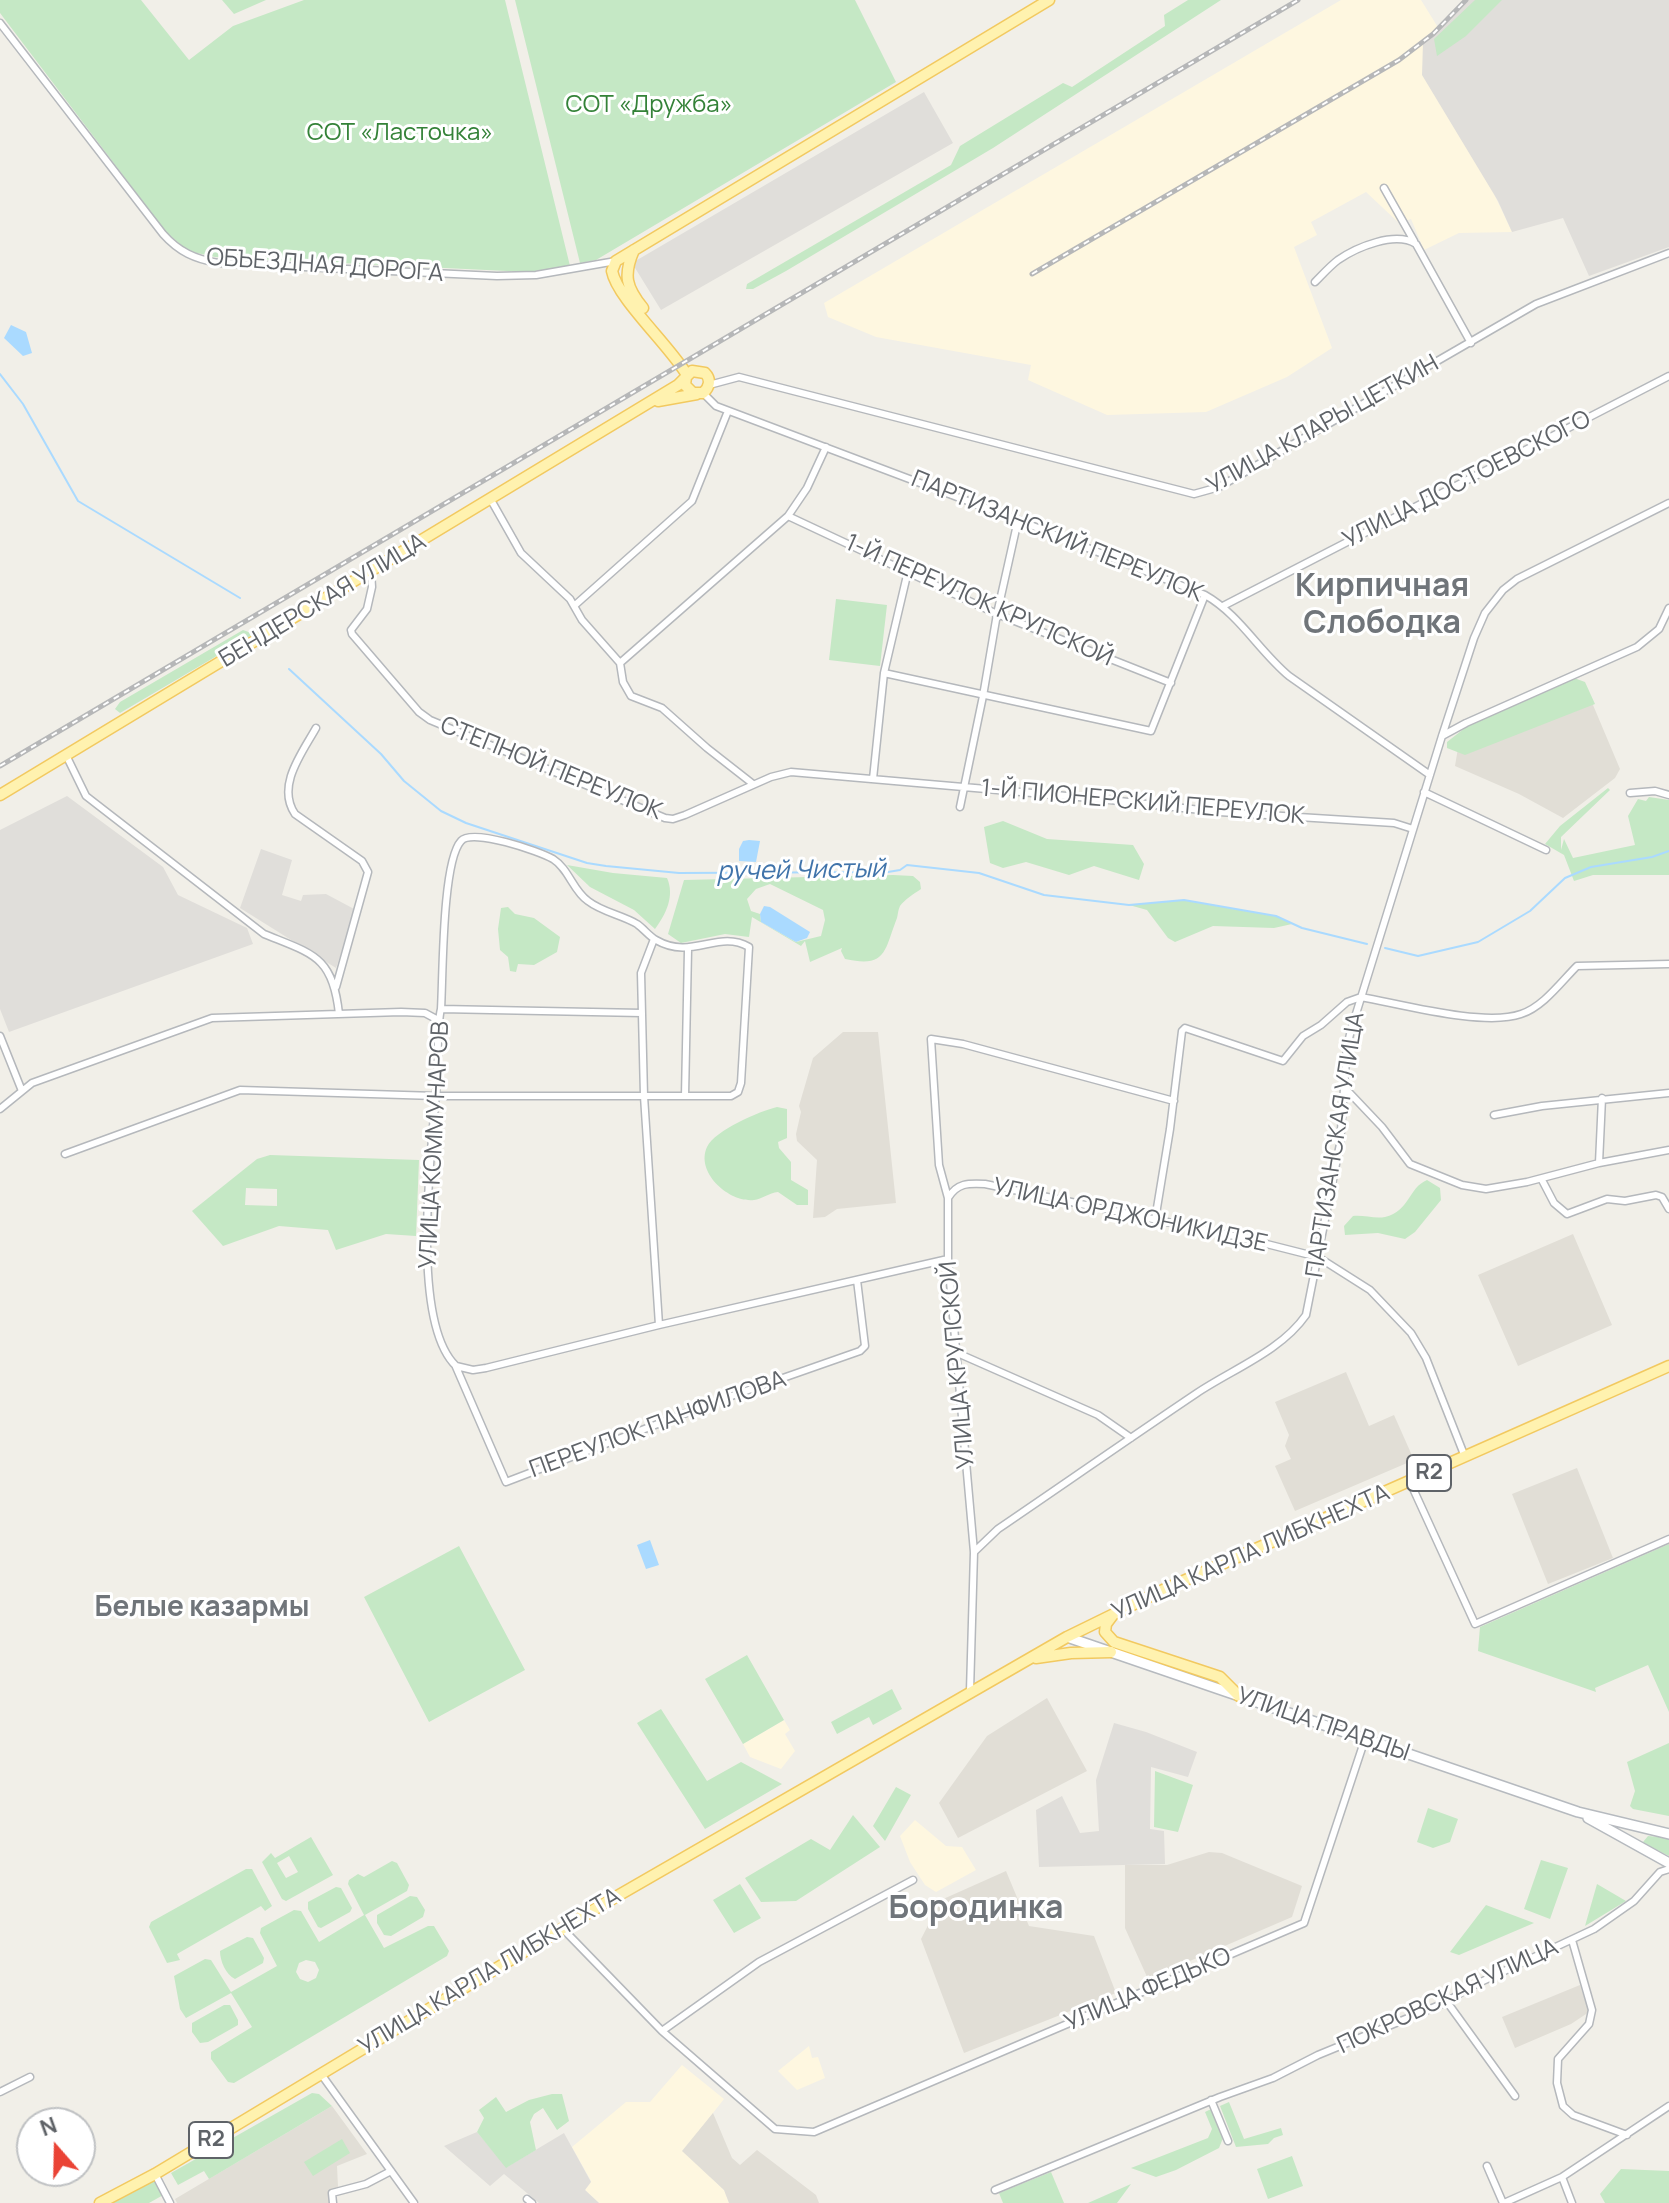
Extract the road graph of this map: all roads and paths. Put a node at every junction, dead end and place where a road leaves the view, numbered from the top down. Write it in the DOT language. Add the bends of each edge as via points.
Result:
graph roads {
  1 [pos="1049,0"];
  2 [pos="0,23"];
  3 [pos="1384,188"];
  4 [pos="1416,244"];
  5 [pos="635,249"];
  6 [pos="1669,253"];
  7 [pos="616,261"];
  8 [pos="1315,282"];
  9 [pos="1471,343"];
  10 [pos="689,374"];
  11 [pos="1669,376"];
  12 [pos="704,387"];
  13 [pos="644,405"];
  14 [pos="728,411"];
  15 [pos="826,447"];
  16 [pos="491,500"];
  17 [pos="1669,503"];
  18 [pos="788,516"];
  19 [pos="1018,520"];
  20 [pos="908,571"];
  21 [pos="371,572"];
  22 [pos="1205,595"];
  23 [pos="574,606"];
  24 [pos="1223,606"];
  25 [pos="1669,608"];
  26 [pos="997,614"];
  27 [pos="620,663"];
  28 [pos="884,673"];
  29 [pos="1171,683"];
  30 [pos="983,696"];
  31 [pos="316,728"];
  32 [pos="1442,736"];
  33 [pos="66,755"];
  34 [pos="1430,775"];
  35 [pos="873,779"];
  36 [pos="753,784"];
  37 [pos="963,788"];
  38 [pos="1424,792"];
  39 [pos="1630,793"];
  40 [pos="0,795"];
  41 [pos="1669,795"];
  42 [pos="960,807"];
  43 [pos="1413,829"];
  44 [pos="1546,850"];
  45 [pos="654,939"];
  46 [pos="688,950"];
  47 [pos="1669,964"];
  48 [pos="336,987"];
  49 [pos="1361,997"];
  50 [pos="441,1009"];
  51 [pos="642,1013"];
  52 [pos="339,1014"];
  53 [pos="438,1020"];
  54 [pos="0,1036"];
  55 [pos="1345,1088"];
  56 [pos="22,1091"];
  57 [pos="1669,1093"];
  58 [pos="436,1096"];
  59 [pos="644,1096"];
  60 [pos="685,1096"];
  61 [pos="1602,1098"];
  62 [pos="1174,1101"];
  63 [pos="0,1109"];
  64 [pos="1494,1115"];
  65 [pos="1669,1150"];
  66 [pos="65,1154"];
  67 [pos="1599,1163"];
  68 [pos="1542,1180"];
  69 [pos="948,1198"];
  70 [pos="1669,1209"];
  71 [pos="1155,1220"];
  72 [pos="1318,1257"];
  73 [pos="948,1259"];
  74 [pos="857,1280"];
  75 [pos="659,1325"];
  76 [pos="955,1352"];
  77 [pos="456,1366"];
  78 [pos="1669,1366"];
  79 [pos="1131,1438"];
  80 [pos="1465,1457"];
  81 [pos="1410,1482"];
  82 [pos="1669,1539"];
  83 [pos="974,1552"];
  84 [pos="1115,1613"];
  85 [pos="1067,1637"];
  86 [pos="1111,1652"];
  87 [pos="1026,1660"];
  88 [pos="970,1691"];
  89 [pos="1239,1696"];
  90 [pos="1365,1739"];
  91 [pos="1578,1812"];
  92 [pos="1644,1830"];
  93 [pos="1669,1834"];
  94 [pos="1638,1847"];
  95 [pos="1657,1858"];
  96 [pos="1669,1863"];
  97 [pos="1669,1869"];
  98 [pos="1660,1872"];
  99 [pos="913,1880"];
  100 [pos="562,1928"];
  101 [pos="1572,1940"];
  102 [pos="1447,2002"];
  103 [pos="662,2031"];
  104 [pos="321,2074"];
  105 [pos="30,2077"];
  106 [pos="0,2092"];
  107 [pos="1515,2096"];
  108 [pos="1211,2100"];
  109 [pos="1669,2106"];
  110 [pos="1627,2135"];
  111 [pos="1228,2141"];
  112 [pos="1487,2166"];
  113 [pos="391,2171"];
  114 [pos="155,2174"];
  115 [pos="1562,2177"];
  116 [pos="995,2190"];
  117 [pos="100,2203"];
  118 [pos="170,2203"];
  119 [pos="333,2203"];
  120 [pos="414,2203"];
  121 [pos="1504,2203"];
  122 [pos="1572,2203"];
  1 -- 5 [label="main road"];
  2 -- 7 [label="street, ОБЪЕЗДНАЯ ДОРОГА" via="163,234 190,255 218,263 497,276"];
  3 -- 4 [label="street"];
  4 -- 8 [label="street" via="1400,238 1359,249"];
  4 -- 9 [label="street"];
  5 -- 7 [label="main road"];
  5 -- 10 [label="main road, ПАРТИЗАНСКИЙ ПЕРЕУЛОК" via="626,268 634,295"];
  6 -- 9 [label="street, УЛИЦА КЛАРЫ ЦЕТКИН" via="1536,304"];
  7 -- 10 [label="main road, ПАРТИЗАНСКИЙ ПЕРЕУЛОК" via="612,271 618,288"];
  9 -- 12 [label="street, УЛИЦА КЛАРЫ ЦЕТКИН" via="1219,487 1194,494 739,377"];
  10 -- 12 [label="main road, ПАРТИЗАНСКИЙ ПЕРЕУЛОК" via="702,371"];
  10 -- 12 [label="main road, ПАРТИЗАНСКИЙ ПЕРЕУЛОК" via="687,388"];
  10 -- 13 [label="main road, БЕНДЕРСКАЯ УЛИЦА"];
  11 -- 24 [label="street, УЛИЦА ДОСТОЕВСКОГО"];
  12 -- 13 [label="main road, БЕНДЕРСКАЯ УЛИЦА"];
  12 -- 14 [label="street, ПАРТИЗАНСКИЙ ПЕРЕУЛОК" via="716,406"];
  13 -- 16 [label="main road, БЕНДЕРСКАЯ УЛИЦА"];
  14 -- 15 [label="street, ПАРТИЗАНСКИЙ ПЕРЕУЛОК"];
  14 -- 23 [label="street" via="692,501"];
  15 -- 18 [label="street"];
  15 -- 19 [label="street, ПАРТИЗАНСКИЙ ПЕРЕУЛОК"];
  16 -- 21 [label="main road, БЕНДЕРСКАЯ УЛИЦА"];
  16 -- 23 [label="street" via="521,553"];
  17 -- 32 [label="street, ПАРТИЗАНСКАЯ УЛИЦА" via="1559,556 1503,590 1479,626"];
  18 -- 20 [label="street, 1-Й ПЕРЕУЛОК КРУПСКОЙ"];
  18 -- 27 [label="street"];
  19 -- 22 [label="street, ПАРТИЗАНСКИЙ ПЕРЕУЛОК"];
  19 -- 26 [label="street"];
  20 -- 26 [label="street, 1-Й ПЕРЕУЛОК КРУПСКОЙ"];
  20 -- 28 [label="street"];
  21 -- 33 [label="main road, БЕНДЕРСКАЯ УЛИЦА"];
  21 -- 36 [label="street, СТЕПНОЙ ПЕРЕУЛОК" via="369,602 352,634 430,720 665,818 685,815"];
  22 -- 24 [label="street, ПАРТИЗАНСКИЙ ПЕРЕУЛОК"];
  22 -- 29 [label="street"];
  23 -- 27 [label="street"];
  24 -- 34 [label="street, ПАРТИЗАНСКИЙ ПЕРЕУЛОК" via="1269,660"];
  25 -- 32 [label="street" via="1659,629 1637,647"];
  26 -- 29 [label="street, 1-Й ПЕРЕУЛОК КРУПСКОЙ"];
  26 -- 30 [label="street"];
  27 -- 36 [label="street" via="631,696 662,708"];
  28 -- 30 [label="street"];
  28 -- 35 [label="street"];
  29 -- 30 [label="street" via="1151,731"];
  30 -- 37 [label="street"];
  31 -- 48 [label="street" via="292,772 289,804 295,814 362,861 368,872"];
  32 -- 34 [label="street, ПАРТИЗАНСКАЯ УЛИЦА"];
  33 -- 40 [label="main road, БЕНДЕРСКАЯ УЛИЦА"];
  33 -- 48 [label="street" via="86,796 264,934 323,963"];
  34 -- 38 [label="street, ПАРТИЗАНСКАЯ УЛИЦА"];
  35 -- 36 [label="street, 1-Й ПИОНЕРСКИЙ ПЕРЕУЛОК" via="791,772"];
  35 -- 37 [label="street, 1-Й ПИОНЕРСКИЙ ПЕРЕУЛОК"];
  37 -- 42 [label="street"];
  37 -- 43 [label="street, 1-Й ПИОНЕРСКИЙ ПЕРЕУЛОК" via="1394,823"];
  38 -- 43 [label="street, ПАРТИЗАНСКАЯ УЛИЦА"];
  38 -- 44 [label="street"];
  39 -- 41 [label="street"];
  43 -- 49 [label="street, ПАРТИЗАНСКАЯ УЛИЦА"];
  45 -- 46 [label="street, УЛИЦА КОММУНАРОВ"];
  45 -- 50 [label="street, УЛИЦА КОММУНАРОВ" via="639,925 587,901 552,859 484,836 465,837 458,843 449,876"];
  45 -- 51 [label="street" via="641,973"];
  46 -- 60 [label="street"];
  46 -- 60 [label="street, УЛИЦА КОММУНАРОВ" via="724,942 749,947 738,1092"];
  47 -- 49 [label="street" via="1577,966 1526,1012 1506,1017 1474,1017"];
  48 -- 52 [label="street"];
  49 -- 55 [label="street, ПАРТИЗАНСКАЯ УЛИЦА" via="1347,1047"];
  49 -- 62 [label="street" via="1303,1036 1283,1061 1185,1028"];
  50 -- 51 [label="street"];
  50 -- 53 [label="street, УЛИЦА КОММУНАРОВ"];
  51 -- 59 [label="street"];
  52 -- 53 [label="street" via="425,1013"];
  52 -- 56 [label="street" via="212,1018"];
  53 -- 58 [label="street, УЛИЦА КОММУНАРОВ"];
  54 -- 56 [label="street"];
  55 -- 68 [label="street" via="1419,1169 1486,1189"];
  55 -- 72 [label="street, ПАРТИЗАНСКАЯ УЛИЦА"];
  56 -- 63 [label="street"];
  57 -- 61 [label="street"];
  58 -- 59 [label="street"];
  58 -- 66 [label="street" via="240,1090"];
  58 -- 77 [label="street, УЛИЦА КОММУНАРОВ" via="426,1224 429,1288 442,1346"];
  59 -- 60 [label="street"];
  59 -- 75 [label="street"];
  61 -- 64 [label="street"];
  61 -- 67 [label="street"];
  62 -- 69 [label="street, УЛИЦА КРУПСКОЙ" via="931,1039 939,1165"];
  62 -- 71 [label="street"];
  65 -- 67 [label="street"];
  67 -- 68 [label="street"];
  68 -- 70 [label="street" via="1567,1214 1607,1199 1656,1195"];
  69 -- 71 [label="street, УЛИЦА ОРДЖОНИКИДЗЕ" via="959,1185 985,1184"];
  69 -- 73 [label="street, УЛИЦА КРУПСКОЙ"];
  71 -- 72 [label="street, УЛИЦА ОРДЖОНИКИДЗЕ"];
  72 -- 79 [label="street, ПАРТИЗАНСКАЯ УЛИЦА" via="1306,1315 1292,1333"];
  72 -- 80 [label="street, УЛИЦА ОРДЖОНИКИДЗЕ" via="1370,1290 1411,1333"];
  73 -- 74 [label="street"];
  73 -- 76 [label="street, УЛИЦА КРУПСКОЙ"];
  74 -- 75 [label="street"];
  74 -- 77 [label="street, ПЕРЕУЛОК ПАНФИЛОВА" via="865,1346 860,1351 506,1482"];
  75 -- 77 [label="street" via="486,1368"];
  76 -- 79 [label="street" via="1098,1415"];
  76 -- 83 [label="street, УЛИЦА КРУПСКОЙ"];
  78 -- 80 [label="main road, УЛИЦА КАРЛА ЛИБКНЕХТА / R2"];
  79 -- 83 [label="street, ПАРТИЗАНСКАЯ УЛИЦА" via="998,1529"];
  80 -- 81 [label="main road, УЛИЦА КАРЛА ЛИБКНЕХТА / R2"];
  81 -- 82 [label="street" via="1475,1624"];
  81 -- 84 [label="main road, УЛИЦА КАРЛА ЛИБКНЕХТА / R2"];
  83 -- 88 [label="street, УЛИЦА КРУПСКОЙ"];
  84 -- 85 [label="main road, УЛИЦА КАРЛА ЛИБКНЕХТА / R2"];
  84 -- 89 [label="main road" via="1105,1632 1114,1642 1220,1677"];
  85 -- 86 [label="main road, УЛИЦА ПРАВДЫ"];
  85 -- 87 [label="main road, УЛИЦА КАРЛА ЛИБКНЕХТА / R2"];
  86 -- 87 [label="main road"];
  86 -- 89 [label="main road, УЛИЦА ПРАВДЫ"];
  87 -- 88 [label="main road, УЛИЦА КАРЛА ЛИБКНЕХТА / R2"];
  88 -- 100 [label="main road, УЛИЦА КАРЛА ЛИБКНЕХТА / R2"];
  89 -- 90 [label="main road, УЛИЦА ПРАВДЫ"];
  90 -- 91 [label="main road, УЛИЦА ПРАВДЫ"];
  90 -- 103 [label="street, УЛИЦА ФЕДЬКО" via="1304,1923 814,2132 775,2129"];
  91 -- 92 [label="main road, УЛИЦА ПРАВДЫ"];
  91 -- 94 [label="main road, УЛИЦА ПРАВДЫ"];
  92 -- 93 [label="main road, УЛИЦА ПРАВДЫ"];
  92 -- 94 [label="main road" via="1636,1839"];
  94 -- 95 [label="main road, УЛИЦА ПРАВДЫ"];
  95 -- 96 [label="main road, УЛИЦА ПРАВДЫ"];
  95 -- 98 [label="street"];
  97 -- 98 [label="street, ПОКРОВСКАЯ УЛИЦА"];
  98 -- 101 [label="street, ПОКРОВСКАЯ УЛИЦА" via="1634,1901"];
  99 -- 103 [label="street" via="766,1958"];
  100 -- 103 [label="street"];
  100 -- 104 [label="main road, УЛИЦА КАРЛА ЛИБКНЕХТА / R2"];
  101 -- 102 [label="street, ПОКРОВСКАЯ УЛИЦА"];
  101 -- 110 [label="street" via="1592,2010 1589,2024 1558,2059 1563,2106 1573,2115"];
  102 -- 107 [label="street"];
  102 -- 108 [label="street, ПОКРОВСКАЯ УЛИЦА" via="1282,2075"];
  104 -- 113 [label="street"];
  104 -- 114 [label="main road, УЛИЦА КАРЛА ЛИБКНЕХТА / R2"];
  105 -- 106 [label="street"];
  108 -- 111 [label="street"];
  108 -- 116 [label="street, ПОКРОВСКАЯ УЛИЦА"];
  109 -- 110 [label="street"];
  110 -- 115 [label="street"];
  112 -- 121 [label="street"];
  113 -- 119 [label="street" via="332,2193"];
  113 -- 120 [label="street"];
  114 -- 117 [label="main road, УЛИЦА КАРЛА ЛИБКНЕХТА / R2"];
  114 -- 118 [label="street"];
  115 -- 121 [label="street"];
  115 -- 122 [label="street"];
}
